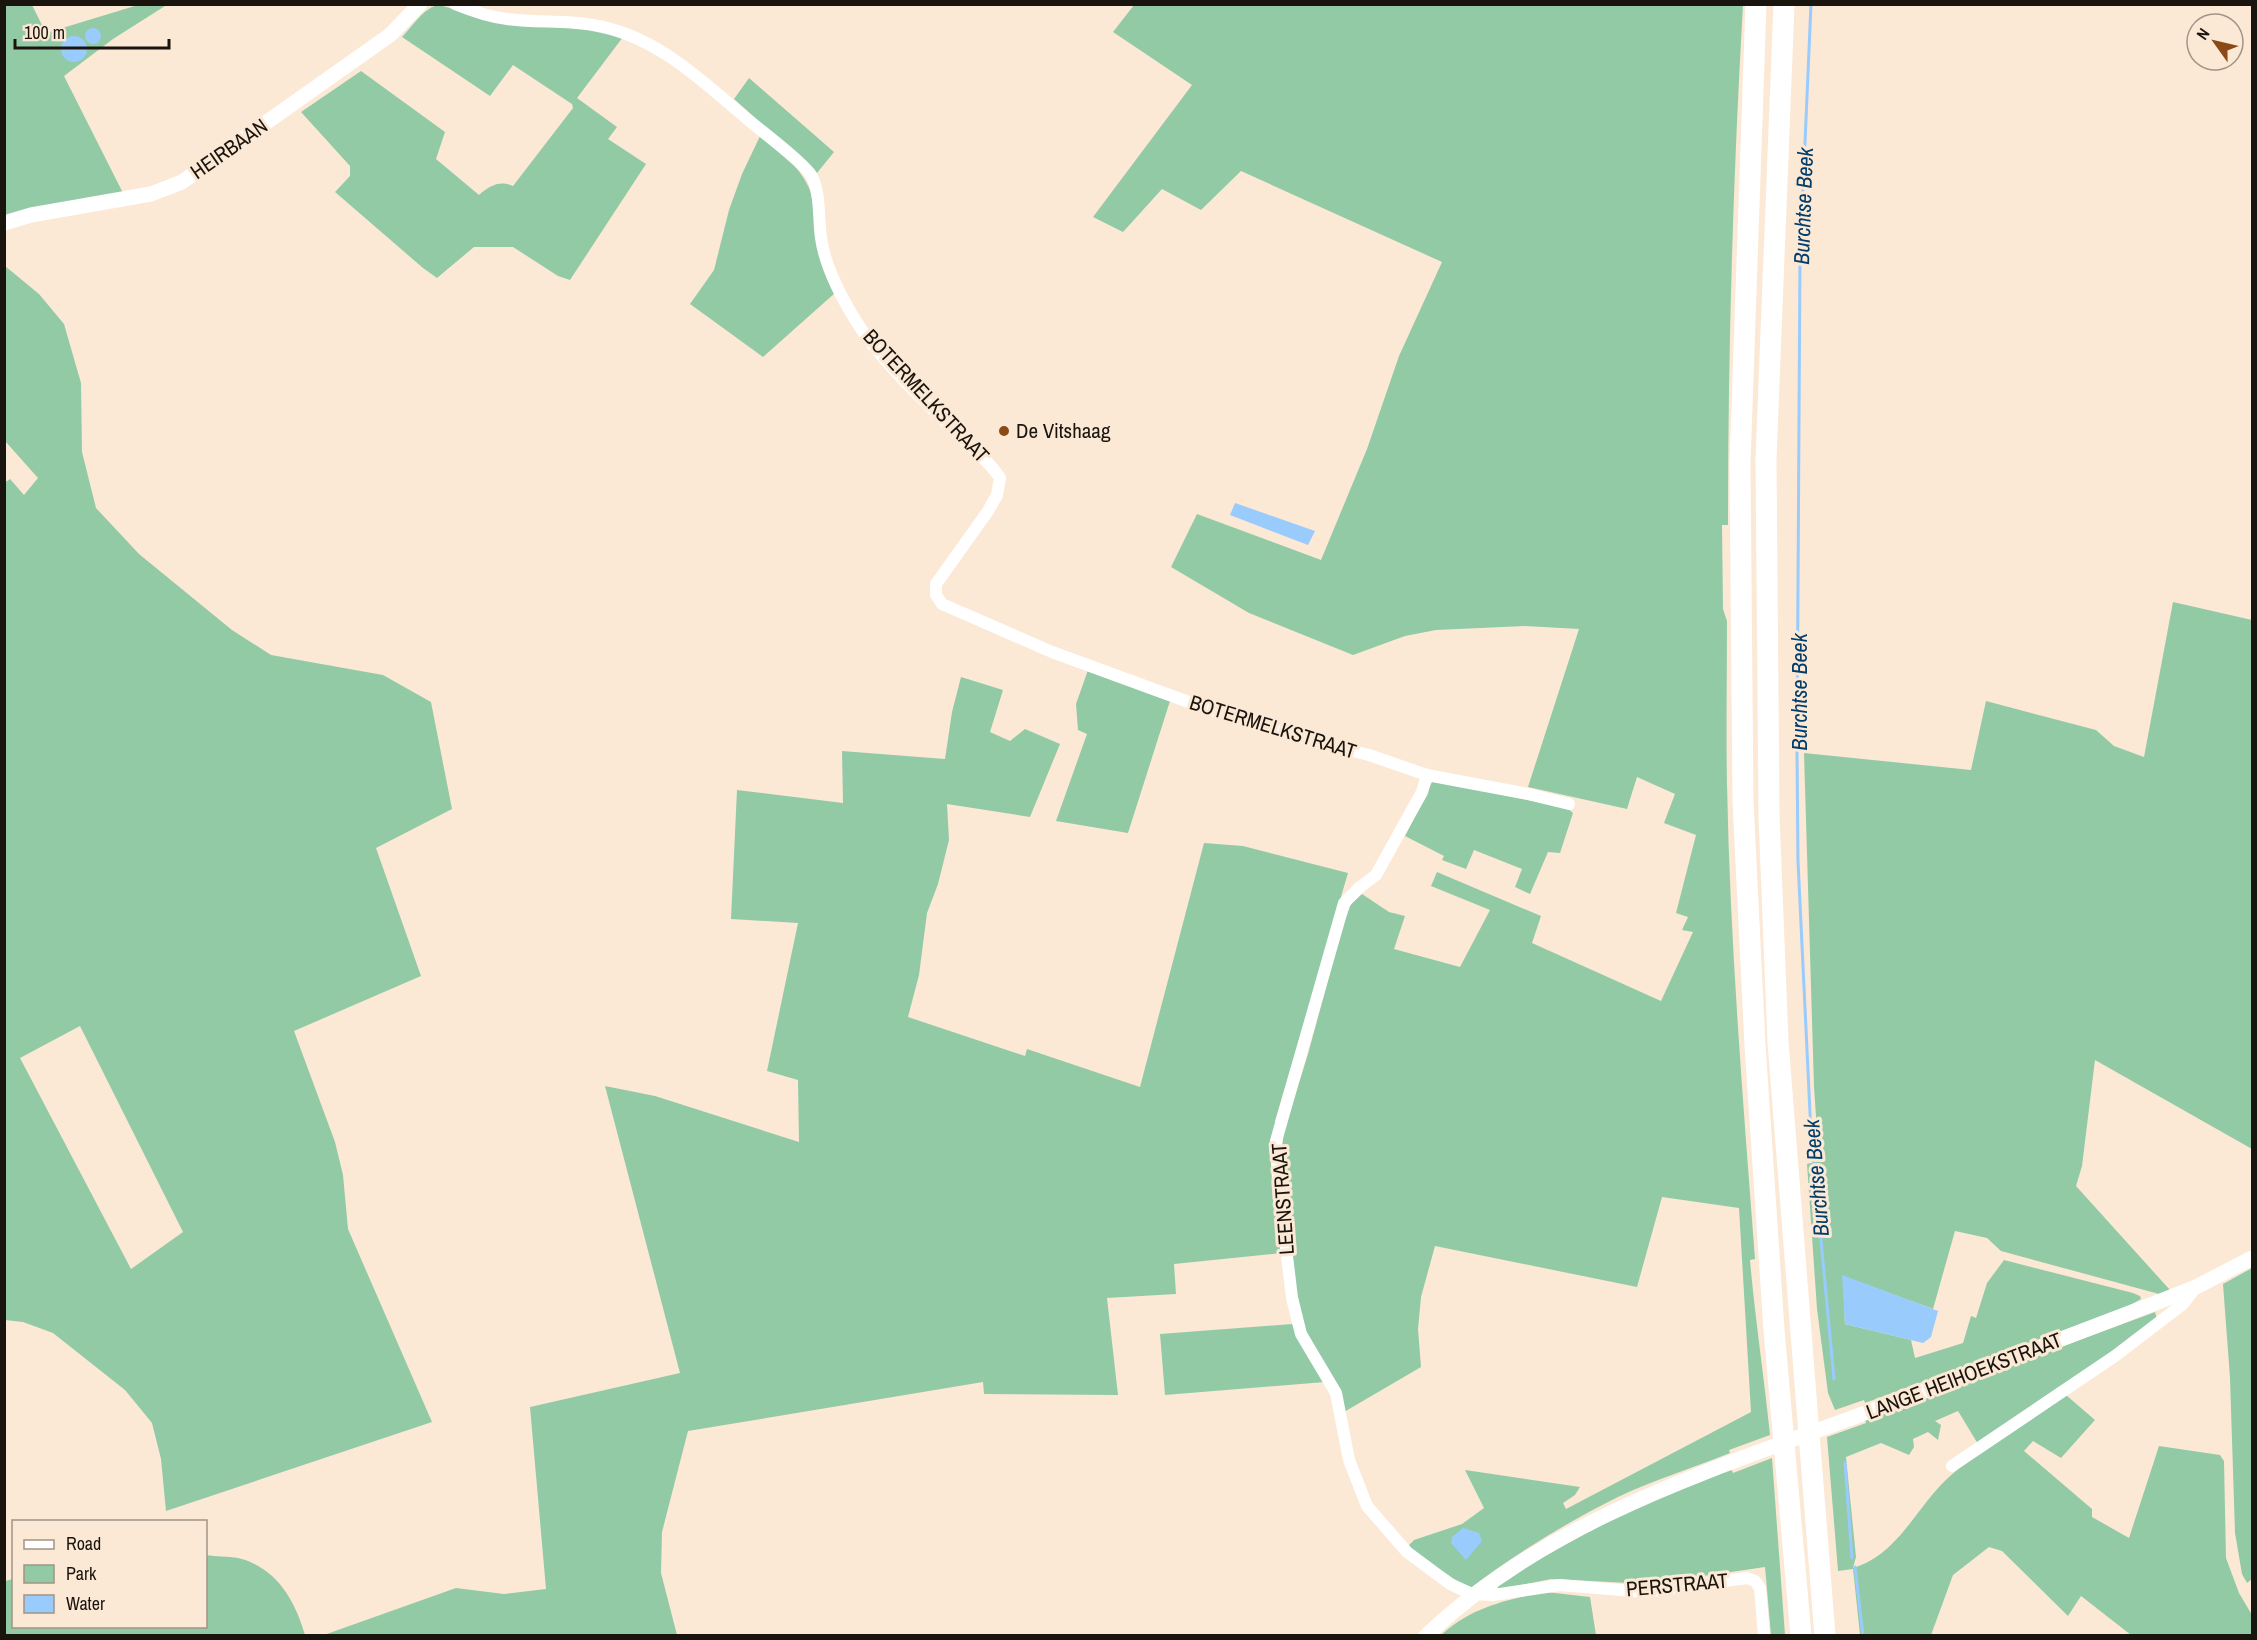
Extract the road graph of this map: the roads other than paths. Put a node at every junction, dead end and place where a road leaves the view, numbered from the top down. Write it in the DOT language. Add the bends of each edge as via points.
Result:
graph roads {
  1 [pos="420,4"];
  2 [pos="454,4"];
  3 [pos="1756,4"];
  4 [pos="1784,4"];
  5 [pos="4,223"];
  6 [pos="1428,775"];
  7 [pos="1569,804"];
  8 [pos="2253,1258"];
  9 [pos="2196,1287"];
  10 [pos="1952,1467"];
  11 [pos="1472,1594"];
  12 [pos="1426,1635"];
  13 [pos="1764,1635"];
  14 [pos="1801,1635"];
  15 [pos="1825,1635"];
  1 -- 5 [label="street, HEIRBAAN" via="390,34 182,182 151,194"];
  2 -- 6 [label="street, BOTERMELKSTRAAT" via="507,19 594,25 638,39 690,70 810,174 828,265 856,322 1000,478 997,495 936,584 936,595 942,604 1052,652 1205,708"];
  3 -- 14 [label="highway" via="1740,464 1743,801 1774,1330"];
  4 -- 15 [label="highway" via="1766,459 1769,816 1778,1042"];
  6 -- 7 [label="street, BOTERMELKSTRAAT"];
  6 -- 11 [label="street, LEENSTRAAT" via="1376,875 1344,903 1276,1140 1278,1181 1292,1298 1301,1335 1336,1393 1349,1460 1367,1506 1407,1552 1450,1584"];
  8 -- 9 [label="street, LANGE HEIHOEKSTRAAT"];
  9 -- 10 [label="street, LANGE HEIHOEKSTRAAT" via="2183,1304 2115,1356"];
  9 -- 11 [label="street, LANGE HEIHOEKSTRAAT" via="1732,1461 1598,1518"];
  11 -- 12 [label="street"];
  11 -- 13 [label="street, PERSTRAAT" via="1493,1595 1560,1585 1645,1592 1747,1578 1760,1588"];
}
